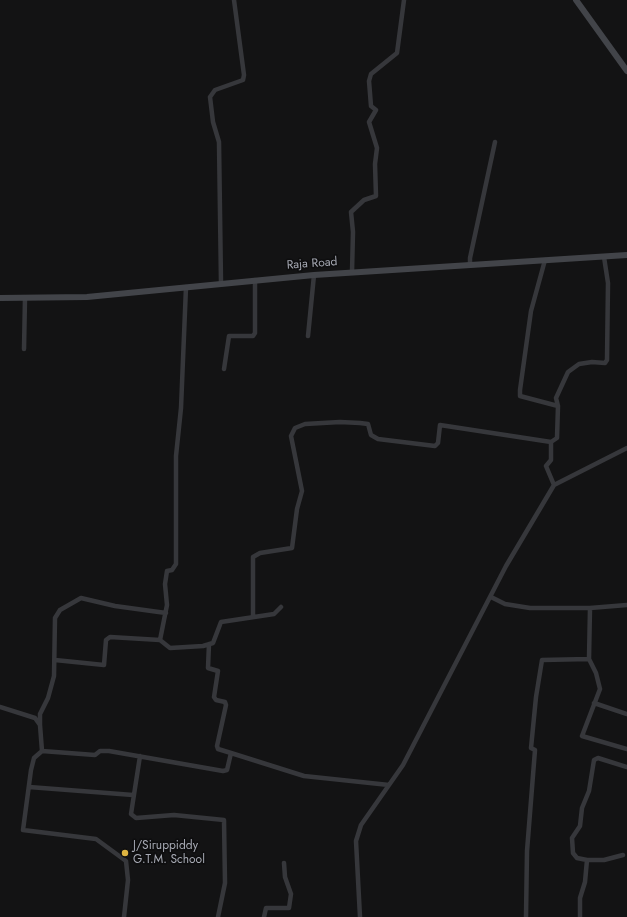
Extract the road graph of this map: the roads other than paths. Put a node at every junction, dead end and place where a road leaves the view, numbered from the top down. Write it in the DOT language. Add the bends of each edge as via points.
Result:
graph roads {
  1 [pos="234,0"];
  2 [pos="404,0"];
  3 [pos="576,0"];
  4 [pos="627,71"];
  5 [pos="495,142"];
  6 [pos="627,255"];
  7 [pos="604,256"];
  8 [pos="545,260"];
  9 [pos="470,264"];
  10 [pos="352,272"];
  11 [pos="314,275"];
  12 [pos="255,280"];
  13 [pos="221,283"];
  14 [pos="186,287"];
  15 [pos="0,298"];
  16 [pos="25,298"];
  17 [pos="308,336"];
  18 [pos="24,348"];
  19 [pos="224,369"];
  20 [pos="558,406"];
  21 [pos="550,442"];
  22 [pos="627,448"];
  23 [pos="554,485"];
  24 [pos="491,597"];
  25 [pos="627,605"];
  26 [pos="281,607"];
  27 [pos="590,608"];
  28 [pos="166,613"];
  29 [pos="253,617"];
  30 [pos="160,640"];
  31 [pos="209,644"];
  32 [pos="589,659"];
  33 [pos="55,660"];
  34 [pos="594,703"];
  35 [pos="0,707"];
  36 [pos="627,714"];
  37 [pos="40,725"];
  38 [pos="627,749"];
  39 [pos="42,751"];
  40 [pos="231,752"];
  41 [pos="140,756"];
  42 [pos="627,767"];
  43 [pos="389,785"];
  44 [pos="29,787"];
  45 [pos="133,795"];
  46 [pos="623,856"];
  47 [pos="586,860"];
  48 [pos="284,863"];
  49 [pos="124,917"];
  50 [pos="218,917"];
  51 [pos="264,917"];
  52 [pos="360,917"];
  53 [pos="526,917"];
  54 [pos="580,917"];
  1 -- 13 [label="street" via="243,80 215,90 210,97 219,142"];
  2 -- 10 [label="street" via="397,52 371,74 369,81 371,106 376,110 369,122 377,148 376,196 364,200 351,212"];
  3 -- 4 [label="street"];
  5 -- 9 [label="street"];
  6 -- 7 [label="street, Raja Road"];
  7 -- 8 [label="street, Raja Road"];
  7 -- 20 [label="street" via="608,283 607,360 605,363 579,364 568,372 556,398"];
  8 -- 9 [label="street, Raja Road"];
  8 -- 20 [label="street" via="531,311 520,396"];
  9 -- 10 [label="street, Raja Road"];
  10 -- 11 [label="street, Raja Road"];
  11 -- 12 [label="street, Raja Road"];
  11 -- 17 [label="street"];
  12 -- 13 [label="street, Raja Road"];
  12 -- 19 [label="street" via="256,333 253,336 229,336"];
  13 -- 14 [label="street, Raja Road"];
  14 -- 16 [label="street, Raja Road" via="87,297"];
  14 -- 28 [label="street" via="182,393 174,488 176,564 172,570 167,571"];
  15 -- 16 [label="street, Raja Road"];
  16 -- 18 [label="street"];
  20 -- 21 [label="street" via="557,438"];
  21 -- 23 [label="street" via="551,460 546,466"];
  21 -- 29 [label="street" via="440,425 438,443 435,446 378,439 371,435 368,424 305,424 294,428 291,436 302,491 292,548 260,553 254,557"];
  22 -- 23 [label="street"];
  23 -- 24 [label="street" via="506,566"];
  24 -- 27 [label="street" via="505,604 530,608"];
  24 -- 43 [label="street" via="403,765"];
  25 -- 27 [label="street"];
  26 -- 29 [label="street" via="274,614"];
  27 -- 32 [label="street"];
  28 -- 30 [label="street"];
  28 -- 33 [label="street" via="81,598 60,610 55,618"];
  29 -- 31 [label="street" via="221,622 213,643"];
  30 -- 31 [label="street" via="170,648"];
  30 -- 33 [label="street" via="110,637 106,640 104,665"];
  31 -- 40 [label="street" via="208,668 218,672 214,697 226,705 217,746 218,749"];
  32 -- 34 [label="street" via="600,684"];
  32 -- 53 [label="street" via="542,660 531,748 534,750 527,851"];
  33 -- 37 [label="street" via="54,676 40,714"];
  34 -- 36 [label="street"];
  34 -- 38 [label="street" via="582,736"];
  35 -- 37 [label="street" via="35,718"];
  37 -- 39 [label="street"];
  39 -- 41 [label="street" via="95,755 100,751 109,751"];
  39 -- 44 [label="street" via="34,758"];
  40 -- 41 [label="street" via="227,770 223,771"];
  40 -- 43 [label="street" via="304,776"];
  41 -- 45 [label="street"];
  42 -- 47 [label="street" via="598,758 594,760 580,826 572,838 573,853 577,858"];
  43 -- 52 [label="street" via="361,825 356,841"];
  44 -- 45 [label="street"];
  44 -- 49 [label="street" via="23,830 96,839 126,861 128,880"];
  45 -- 50 [label="street" via="131,814 136,818 174,816 224,820 225,883"];
  46 -- 47 [label="street"];
  47 -- 54 [label="street"];
  48 -- 51 [label="street" via="285,877 291,894 289,908 266,908"];
}
